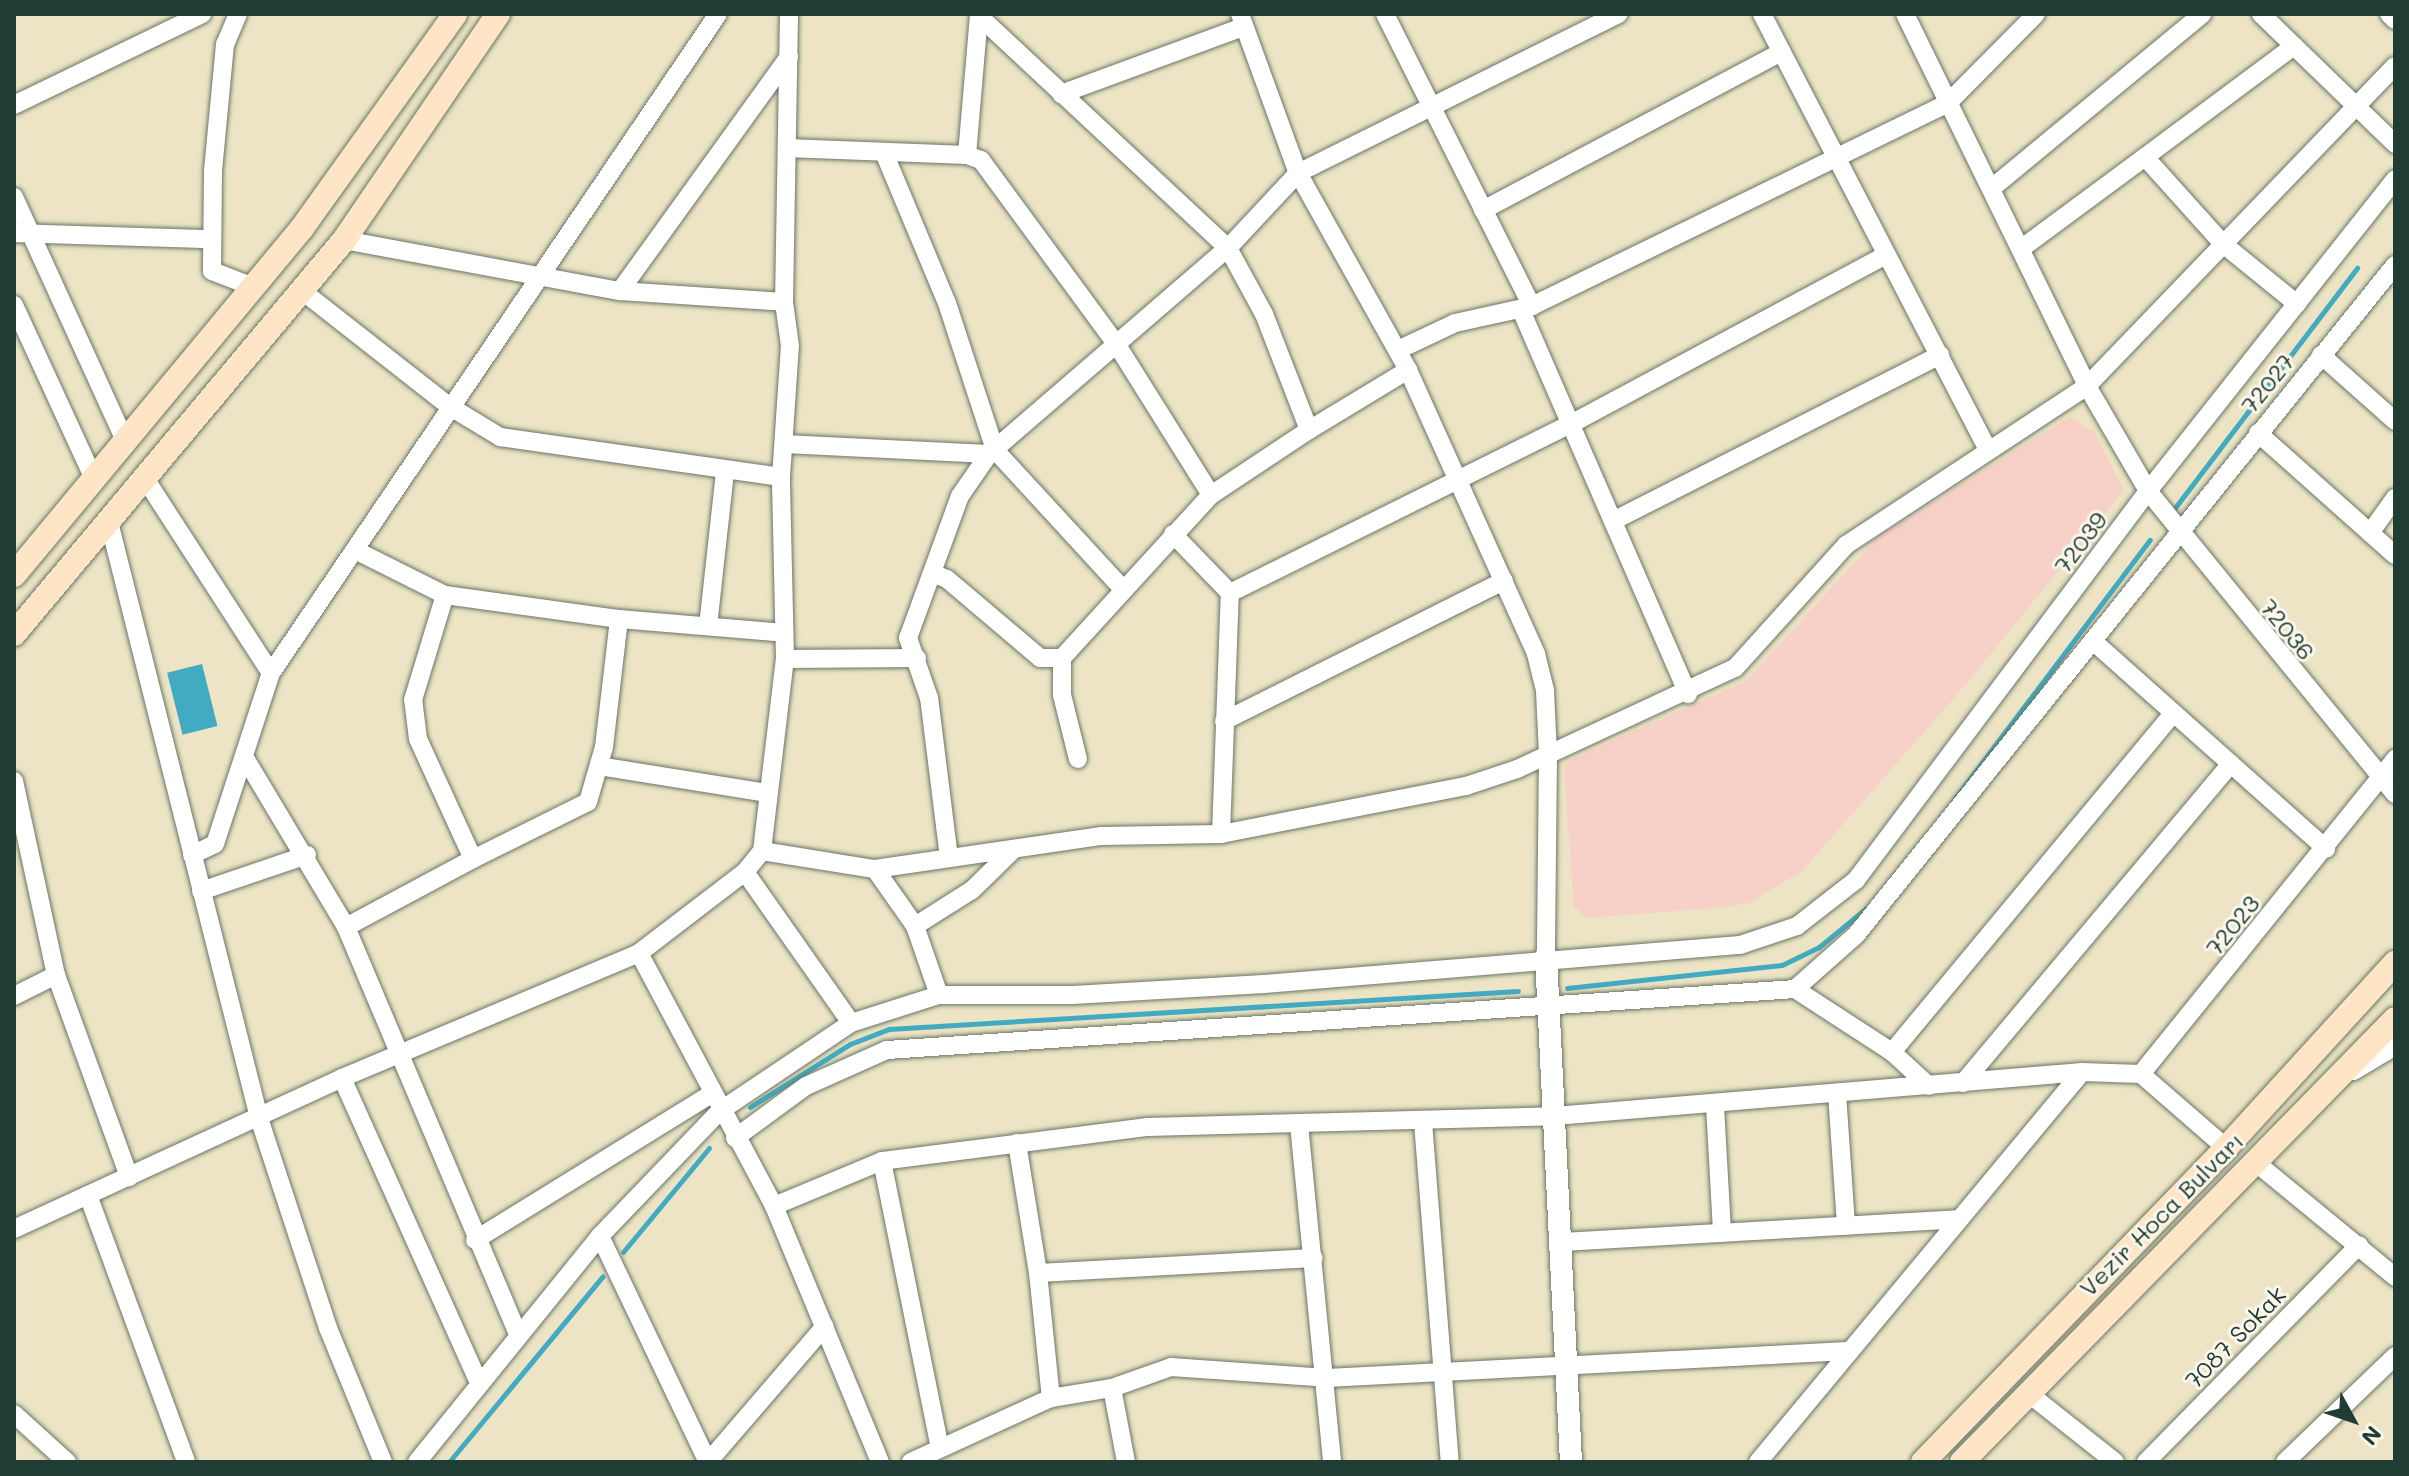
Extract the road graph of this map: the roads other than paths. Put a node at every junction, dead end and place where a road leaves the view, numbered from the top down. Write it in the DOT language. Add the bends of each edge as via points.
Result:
graph roads {
  1 [pos="202,14"];
  2 [pos="238,14"];
  3 [pos="455,14"];
  4 [pos="498,14"];
  5 [pos="718,14"];
  6 [pos="789,14"];
  7 [pos="1385,14"];
  8 [pos="1619,14"];
  9 [pos="1762,14"];
  10 [pos="1905,14"];
  11 [pos="2036,14"];
  12 [pos="2202,14"];
  13 [pos="2261,14"];
  14 [pos="2389,14"];
  15 [pos="979,15"];
  16 [pos="2395,20"];
  17 [pos="1241,21"];
  18 [pos="2294,46"];
  19 [pos="1782,52"];
  20 [pos="789,57"];
  21 [pos="2395,66"];
  22 [pos="1061,94"];
  23 [pos="1948,103"];
  24 [pos="14,105"];
  25 [pos="1430,107"];
  26 [pos="2356,109"];
  27 [pos="2395,144"];
  28 [pos="787,148"];
  29 [pos="885,155"];
  30 [pos="967,155"];
  31 [pos="1835,156"];
  32 [pos="2145,157"];
  33 [pos="1298,173"];
  34 [pos="2395,179"];
  35 [pos="1992,188"];
  36 [pos="14,197"];
  37 [pos="1483,210"];
  38 [pos="22,233"];
  39 [pos="210,239"];
  40 [pos="344,240"];
  41 [pos="2223,244"];
  42 [pos="1228,248"];
  43 [pos="2022,248"];
  44 [pos="1886,255"];
  45 [pos="2395,265"];
  46 [pos="540,275"];
  47 [pos="253,287"];
  48 [pos="301,290"];
  49 [pos="620,291"];
  50 [pos="784,302"];
  51 [pos="2297,304"];
  52 [pos="14,305"];
  53 [pos="1526,308"];
  54 [pos="1117,345"];
  55 [pos="1398,350"];
  56 [pos="1940,355"];
  57 [pos="2321,355"];
  58 [pos="1408,370"];
  59 [pos="2087,386"];
  60 [pos="449,406"];
  61 [pos="2395,421"];
  62 [pos="1569,425"];
  63 [pos="1309,430"];
  64 [pos="2258,433"];
  65 [pos="125,441"];
  66 [pos="784,444"];
  67 [pos="1988,450"];
  68 [pos="992,452"];
  69 [pos="725,471"];
  70 [pos="781,477"];
  71 [pos="1459,478"];
  72 [pos="94,479"];
  73 [pos="146,480"];
  74 [pos="2148,491"];
  75 [pos="1211,495"];
  76 [pos="2395,498"];
  77 [pos="1613,521"];
  78 [pos="109,522"];
  79 [pos="2370,533"];
  80 [pos="1173,534"];
  81 [pos="2181,535"];
  82 [pos="355,550"];
  83 [pos="2395,555"];
  84 [pos="932,573"];
  85 [pos="14,575"];
  86 [pos="1504,581"];
  87 [pos="1123,589"];
  88 [pos="1230,593"];
  89 [pos="445,595"];
  90 [pos="619,619"];
  91 [pos="708,626"];
  92 [pos="784,633"];
  93 [pos="14,634"];
  94 [pos="2094,642"];
  95 [pos="917,658"];
  96 [pos="1062,658"];
  97 [pos="785,659"];
  98 [pos="271,673"];
  99 [pos="1688,694"];
  100 [pos="2173,714"];
  101 [pos="1224,721"];
  102 [pos="1548,755"];
  103 [pos="245,758"];
  104 [pos="1078,759"];
  105 [pos="2395,759"];
  106 [pos="2231,764"];
  107 [pos="599,766"];
  108 [pos="14,781"];
  109 [pos="2388,788"];
  110 [pos="767,793"];
  111 [pos="1221,834"];
  112 [pos="1014,849"];
  113 [pos="2326,849"];
  114 [pos="762,851"];
  115 [pos="192,855"];
  116 [pos="307,855"];
  117 [pos="949,858"];
  118 [pos="473,859"];
  119 [pos="875,869"];
  120 [pos="745,872"];
  121 [pos="201,891"];
  122 [pos="915,926"];
  123 [pos="346,927"];
  124 [pos="639,953"];
  125 [pos="1546,957"];
  126 [pos="2395,963"];
  127 [pos="56,975"];
  128 [pos="1795,989"];
  129 [pos="939,995"];
  130 [pos="14,996"];
  131 [pos="1549,1008"];
  132 [pos="2395,1019"];
  133 [pos="851,1023"];
  134 [pos="2395,1044"];
  135 [pos="1892,1052"];
  136 [pos="398,1055"];
  137 [pos="2082,1072"];
  138 [pos="2141,1074"];
  139 [pos="342,1078"];
  140 [pos="2332,1082"];
  141 [pos="1963,1083"];
  142 [pos="1929,1086"];
  143 [pos="1837,1093"];
  144 [pos="716,1102"];
  145 [pos="1715,1106"];
  146 [pos="1555,1116"];
  147 [pos="259,1118"];
  148 [pos="1423,1122"];
  149 [pos="1299,1124"];
  150 [pos="735,1138"];
  151 [pos="1017,1143"];
  152 [pos="2226,1148"];
  153 [pos="882,1161"];
  154 [pos="2254,1161"];
  155 [pos="129,1177"];
  156 [pos="88,1195"];
  157 [pos="774,1206"];
  158 [pos="1957,1219"];
  159 [pos="1846,1226"];
  160 [pos="14,1229"];
  161 [pos="1722,1233"];
  162 [pos="600,1236"];
  163 [pos="475,1240"];
  164 [pos="1563,1242"];
  165 [pos="2359,1245"];
  166 [pos="1314,1258"];
  167 [pos="1038,1273"];
  168 [pos="2395,1277"];
  169 [pos="825,1326"];
  170 [pos="518,1335"];
  171 [pos="1847,1351"];
  172 [pos="2395,1356"];
  173 [pos="1567,1367"];
  174 [pos="1443,1370"];
  175 [pos="1327,1378"];
  176 [pos="479,1383"];
  177 [pos="1112,1388"];
  178 [pos="2028,1393"];
  179 [pos="1051,1398"];
  180 [pos="14,1414"];
  181 [pos="940,1448"];
  182 [pos="67,1462"];
  183 [pos="186,1462"];
  184 [pos="383,1462"];
  185 [pos="417,1462"];
  186 [pos="880,1462"];
  187 [pos="911,1462"];
  188 [pos="1126,1462"];
  189 [pos="1332,1462"];
  190 [pos="1450,1462"];
  191 [pos="1571,1462"];
  192 [pos="1758,1462"];
  193 [pos="1923,1462"];
  194 [pos="1962,1462"];
  195 [pos="2115,1462"];
  196 [pos="2146,1462"];
  197 [pos="2285,1462"];
  1 -- 24 [label="street"];
  2 -- 39 [label="street" via="225,44"];
  3 -- 47 [label="main road" via="302,228"];
  4 -- 40 [label="main road"];
  5 -- 46 [label="street"];
  6 -- 20 [label="street"];
  7 -- 25 [label="street"];
  8 -- 25 [label="street"];
  9 -- 19 [label="street"];
  10 -- 23 [label="street, 72036"];
  11 -- 23 [label="street"];
  12 -- 35 [label="street"];
  13 -- 18 [label="street"];
  14 -- 16 [label="street"];
  15 -- 22 [label="street"];
  15 -- 30 [label="street"];
  17 -- 22 [label="street"];
  17 -- 33 [label="street"];
  18 -- 26 [label="street"];
  18 -- 32 [label="street"];
  19 -- 31 [label="street"];
  19 -- 37 [label="street"];
  20 -- 28 [label="street"];
  20 -- 49 [label="street"];
  21 -- 26 [label="street"];
  22 -- 42 [label="street"];
  23 -- 31 [label="street"];
  23 -- 35 [label="street, 72036"];
  25 -- 33 [label="street"];
  25 -- 37 [label="street"];
  26 -- 27 [label="street"];
  26 -- 41 [label="street"];
  28 -- 29 [label="street"];
  28 -- 50 [label="street"];
  29 -- 30 [label="street"];
  29 -- 68 [label="street" via="947,303"];
  30 -- 54 [label="street" via="981,160"];
  31 -- 44 [label="street"];
  31 -- 53 [label="street"];
  32 -- 41 [label="street"];
  32 -- 43 [label="street"];
  33 -- 42 [label="street"];
  33 -- 55 [label="street"];
  34 -- 51 [label="street, 72039"];
  35 -- 43 [label="street, 72036"];
  36 -- 38 [label="street"];
  37 -- 53 [label="street"];
  38 -- 39 [label="street"];
  38 -- 65 [label="street"];
  39 -- 47 [label="street" via="212,271"];
  40 -- 46 [label="street"];
  40 -- 48 [label="main road"];
  41 -- 51 [label="street"];
  41 -- 59 [label="street"];
  42 -- 54 [label="street"];
  42 -- 63 [label="street" via="1264,314"];
  43 -- 59 [label="street, 72036"];
  44 -- 56 [label="street"];
  44 -- 62 [label="street"];
  45 -- 57 [label="street, 72027"];
  46 -- 49 [label="street"];
  46 -- 60 [label="street"];
  47 -- 65 [label="main road"];
  48 -- 60 [label="street"];
  48 -- 73 [label="main road"];
  49 -- 50 [label="street"];
  50 -- 66 [label="street" via="790,346"];
  51 -- 74 [label="street, 72039"];
  52 -- 72 [label="street"];
  53 -- 55 [label="street" via="1455,323"];
  53 -- 62 [label="street"];
  54 -- 68 [label="street"];
  54 -- 75 [label="street"];
  55 -- 58 [label="street"];
  56 -- 67 [label="street"];
  56 -- 77 [label="street"];
  57 -- 61 [label="street"];
  57 -- 64 [label="street, 72027"];
  58 -- 63 [label="street"];
  58 -- 71 [label="street"];
  59 -- 67 [label="street"];
  59 -- 74 [label="street, 72036"];
  60 -- 69 [label="street" via="500,437"];
  60 -- 82 [label="street"];
  62 -- 71 [label="street"];
  62 -- 77 [label="street"];
  63 -- 75 [label="street"];
  64 -- 79 [label="street"];
  64 -- 81 [label="street, 72027"];
  65 -- 72 [label="main road"];
  66 -- 68 [label="street"];
  66 -- 70 [label="street"];
  67 -- 99 [label="street" via="1846,545 1735,668"];
  68 -- 84 [label="street" via="960,496"];
  68 -- 87 [label="street"];
  69 -- 70 [label="street"];
  69 -- 91 [label="street"];
  70 -- 92 [label="street"];
  71 -- 86 [label="street"];
  71 -- 88 [label="street"];
  72 -- 85 [label="main road"];
  73 -- 78 [label="main road"];
  73 -- 98 [label="street"];
  74 -- 81 [label="street, 72036"];
  74 -- 125 [label="street, 72039" via="1856,880 1797,926 1740,945"];
  75 -- 80 [label="street"];
  76 -- 79 [label="street"];
  77 -- 99 [label="street"];
  78 -- 93 [label="main road"];
  78 -- 115 [label="street"];
  79 -- 83 [label="street"];
  80 -- 87 [label="street"];
  80 -- 88 [label="street"];
  81 -- 94 [label="street, 72027"];
  81 -- 109 [label="street, 72036"];
  82 -- 89 [label="street"];
  82 -- 98 [label="street"];
  84 -- 95 [label="street" via="908,638"];
  84 -- 96 [label="street" via="947,579 1040,658"];
  86 -- 101 [label="street"];
  86 -- 102 [label="street" via="1541,672"];
  87 -- 96 [label="street"];
  88 -- 101 [label="street"];
  89 -- 90 [label="street"];
  89 -- 118 [label="street" via="413,700 418,739"];
  90 -- 91 [label="street"];
  90 -- 107 [label="street"];
  91 -- 92 [label="street"];
  92 -- 97 [label="street"];
  94 -- 100 [label="street"];
  94 -- 128 [label="street, 72027" via="1856,935"];
  95 -- 97 [label="street"];
  95 -- 117 [label="street" via="929,698"];
  96 -- 104 [label="street" via="1062,695"];
  97 -- 110 [label="street"];
  98 -- 103 [label="street"];
  99 -- 102 [label="street"];
  100 -- 106 [label="street"];
  100 -- 135 [label="street"];
  101 -- 111 [label="street"];
  102 -- 111 [label="street" via="1466,786"];
  102 -- 125 [label="street"];
  103 -- 115 [label="street" via="215,844"];
  103 -- 116 [label="street"];
  105 -- 109 [label="street, 72023"];
  106 -- 113 [label="street"];
  106 -- 141 [label="street"];
  107 -- 110 [label="street"];
  107 -- 118 [label="street" via="588,802"];
  108 -- 127 [label="street"];
  109 -- 113 [label="street, 72023"];
  110 -- 114 [label="street"];
  111 -- 112 [label="street" via="1102,836"];
  112 -- 117 [label="street"];
  112 -- 122 [label="street" via="972,890"];
  113 -- 138 [label="street, 72023"];
  114 -- 119 [label="street"];
  114 -- 120 [label="street"];
  115 -- 121 [label="street"];
  116 -- 121 [label="street"];
  116 -- 123 [label="street"];
  117 -- 119 [label="street"];
  118 -- 123 [label="street"];
  119 -- 122 [label="street"];
  120 -- 124 [label="street"];
  120 -- 133 [label="street"];
  121 -- 147 [label="street"];
  122 -- 129 [label="street"];
  123 -- 136 [label="street"];
  124 -- 136 [label="street"];
  124 -- 144 [label="street"];
  125 -- 129 [label="street, 72039" via="1264,984 1073,995"];
  125 -- 131 [label="street"];
  126 -- 152 [label="main road, Vezir Hoca Bulvarı"];
  127 -- 130 [label="street"];
  127 -- 155 [label="street"];
  128 -- 131 [label="street"];
  128 -- 135 [label="street"];
  129 -- 133 [label="street, 72039"];
  131 -- 146 [label="street"];
  131 -- 150 [label="street" via="887,1050 806,1086"];
  132 -- 140 [label="main road, Vezir Hoca Bulvarı"];
  133 -- 144 [label="street, 72039"];
  134 -- 140 [label="street"];
  135 -- 142 [label="street"];
  136 -- 139 [label="street"];
  136 -- 163 [label="street"];
  137 -- 138 [label="street"];
  137 -- 141 [label="street"];
  137 -- 158 [label="street"];
  138 -- 152 [label="street"];
  139 -- 147 [label="street"];
  139 -- 176 [label="street"];
  140 -- 154 [label="main road, Vezir Hoca Bulvarı"];
  141 -- 142 [label="street"];
  142 -- 143 [label="street"];
  143 -- 146 [label="street"];
  143 -- 159 [label="street"];
  144 -- 150 [label="street"];
  144 -- 162 [label="street"];
  144 -- 163 [label="street"];
  145 -- 161 [label="street"];
  146 -- 148 [label="street"];
  146 -- 164 [label="street"];
  147 -- 155 [label="street"];
  147 -- 184 [label="street" via="328,1328"];
  148 -- 149 [label="street"];
  148 -- 174 [label="street"];
  149 -- 151 [label="street" via="1147,1127"];
  149 -- 166 [label="street"];
  150 -- 157 [label="street"];
  151 -- 153 [label="street"];
  151 -- 167 [label="street"];
  152 -- 193 [label="main road, Vezir Hoca Bulvarı"];
  153 -- 157 [label="street"];
  153 -- 181 [label="street"];
  154 -- 165 [label="street"];
  154 -- 178 [label="main road, Vezir Hoca Bulvarı"];
  155 -- 156 [label="street"];
  156 -- 160 [label="street"];
  156 -- 183 [label="street"];
  157 -- 169 [label="street"];
  158 -- 159 [label="street"];
  158 -- 171 [label="street"];
  159 -- 161 [label="street"];
  161 -- 164 [label="street"];
  162 -- 169 [label="street" via="708,1462"];
  162 -- 170 [label="street"];
  163 -- 170 [label="street"];
  164 -- 173 [label="street"];
  165 -- 168 [label="street"];
  165 -- 196 [label="street, 7087 Sokak"];
  166 -- 167 [label="street"];
  166 -- 175 [label="street"];
  167 -- 179 [label="street"];
  169 -- 186 [label="street"];
  170 -- 176 [label="street"];
  171 -- 173 [label="street"];
  171 -- 192 [label="street"];
  172 -- 197 [label="street"];
  173 -- 174 [label="street"];
  173 -- 191 [label="street"];
  174 -- 175 [label="street"];
  174 -- 190 [label="street"];
  175 -- 177 [label="street" via="1171,1367"];
  175 -- 189 [label="street"];
  176 -- 185 [label="street"];
  177 -- 179 [label="street"];
  177 -- 188 [label="street"];
  178 -- 194 [label="main road, Vezir Hoca Bulvarı"];
  178 -- 195 [label="street"];
  179 -- 181 [label="street"];
  180 -- 182 [label="street"];
  181 -- 187 [label="street"];
}
